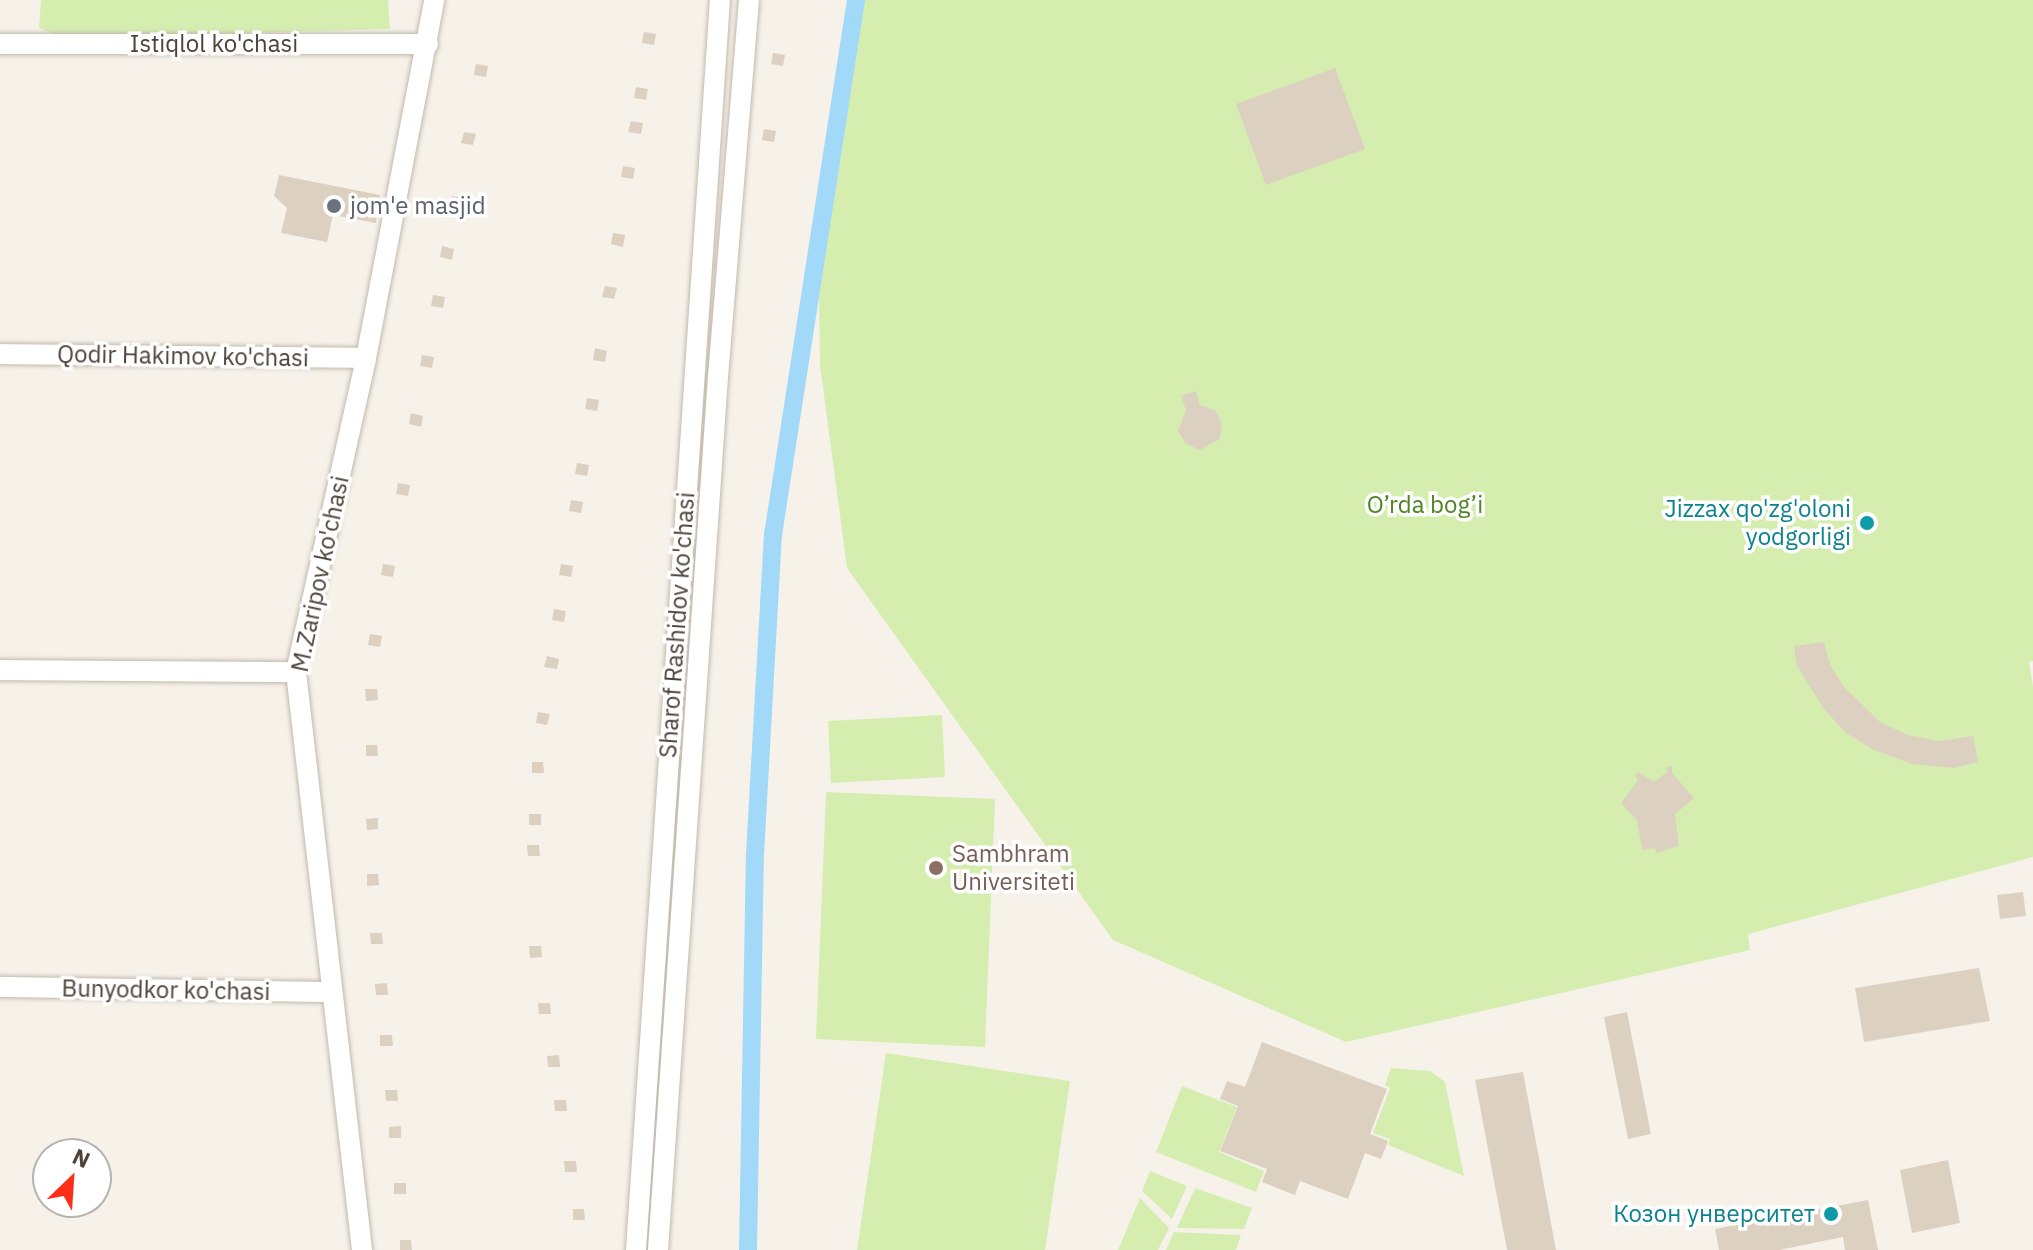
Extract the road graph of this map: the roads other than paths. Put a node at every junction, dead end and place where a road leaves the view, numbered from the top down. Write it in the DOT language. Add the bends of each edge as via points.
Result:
graph roads {
  1 [pos="434,0"];
  2 [pos="720,0"];
  3 [pos="749,0"];
  4 [pos="0,44"];
  5 [pos="428,44"];
  6 [pos="0,354"];
  7 [pos="366,358"];
  8 [pos="0,670"];
  9 [pos="296,672"];
  10 [pos="0,987"];
  11 [pos="331,992"];
  12 [pos="362,1250"];
  13 [pos="636,1250"];
  14 [pos="658,1250"];
  1 -- 5 [label="street, M.Zaripov ko'chasi"];
  2 -- 13 [label="street, Sharof Rashidov ko'chasi"];
  3 -- 14 [label="street"];
  4 -- 5 [label="street, Istiqlol ko'chasi"];
  5 -- 7 [label="street, M.Zaripov ko'chasi"];
  6 -- 7 [label="street, Qodir Hakimov ko'chasi"];
  7 -- 9 [label="street, M.Zaripov ko'chasi"];
  8 -- 9 [label="street"];
  9 -- 11 [label="street, M.Zaripov ko'chasi"];
  10 -- 11 [label="street, Bunyodkor ko'chasi"];
  11 -- 12 [label="street, M.Zaripov ko'chasi"];
}
